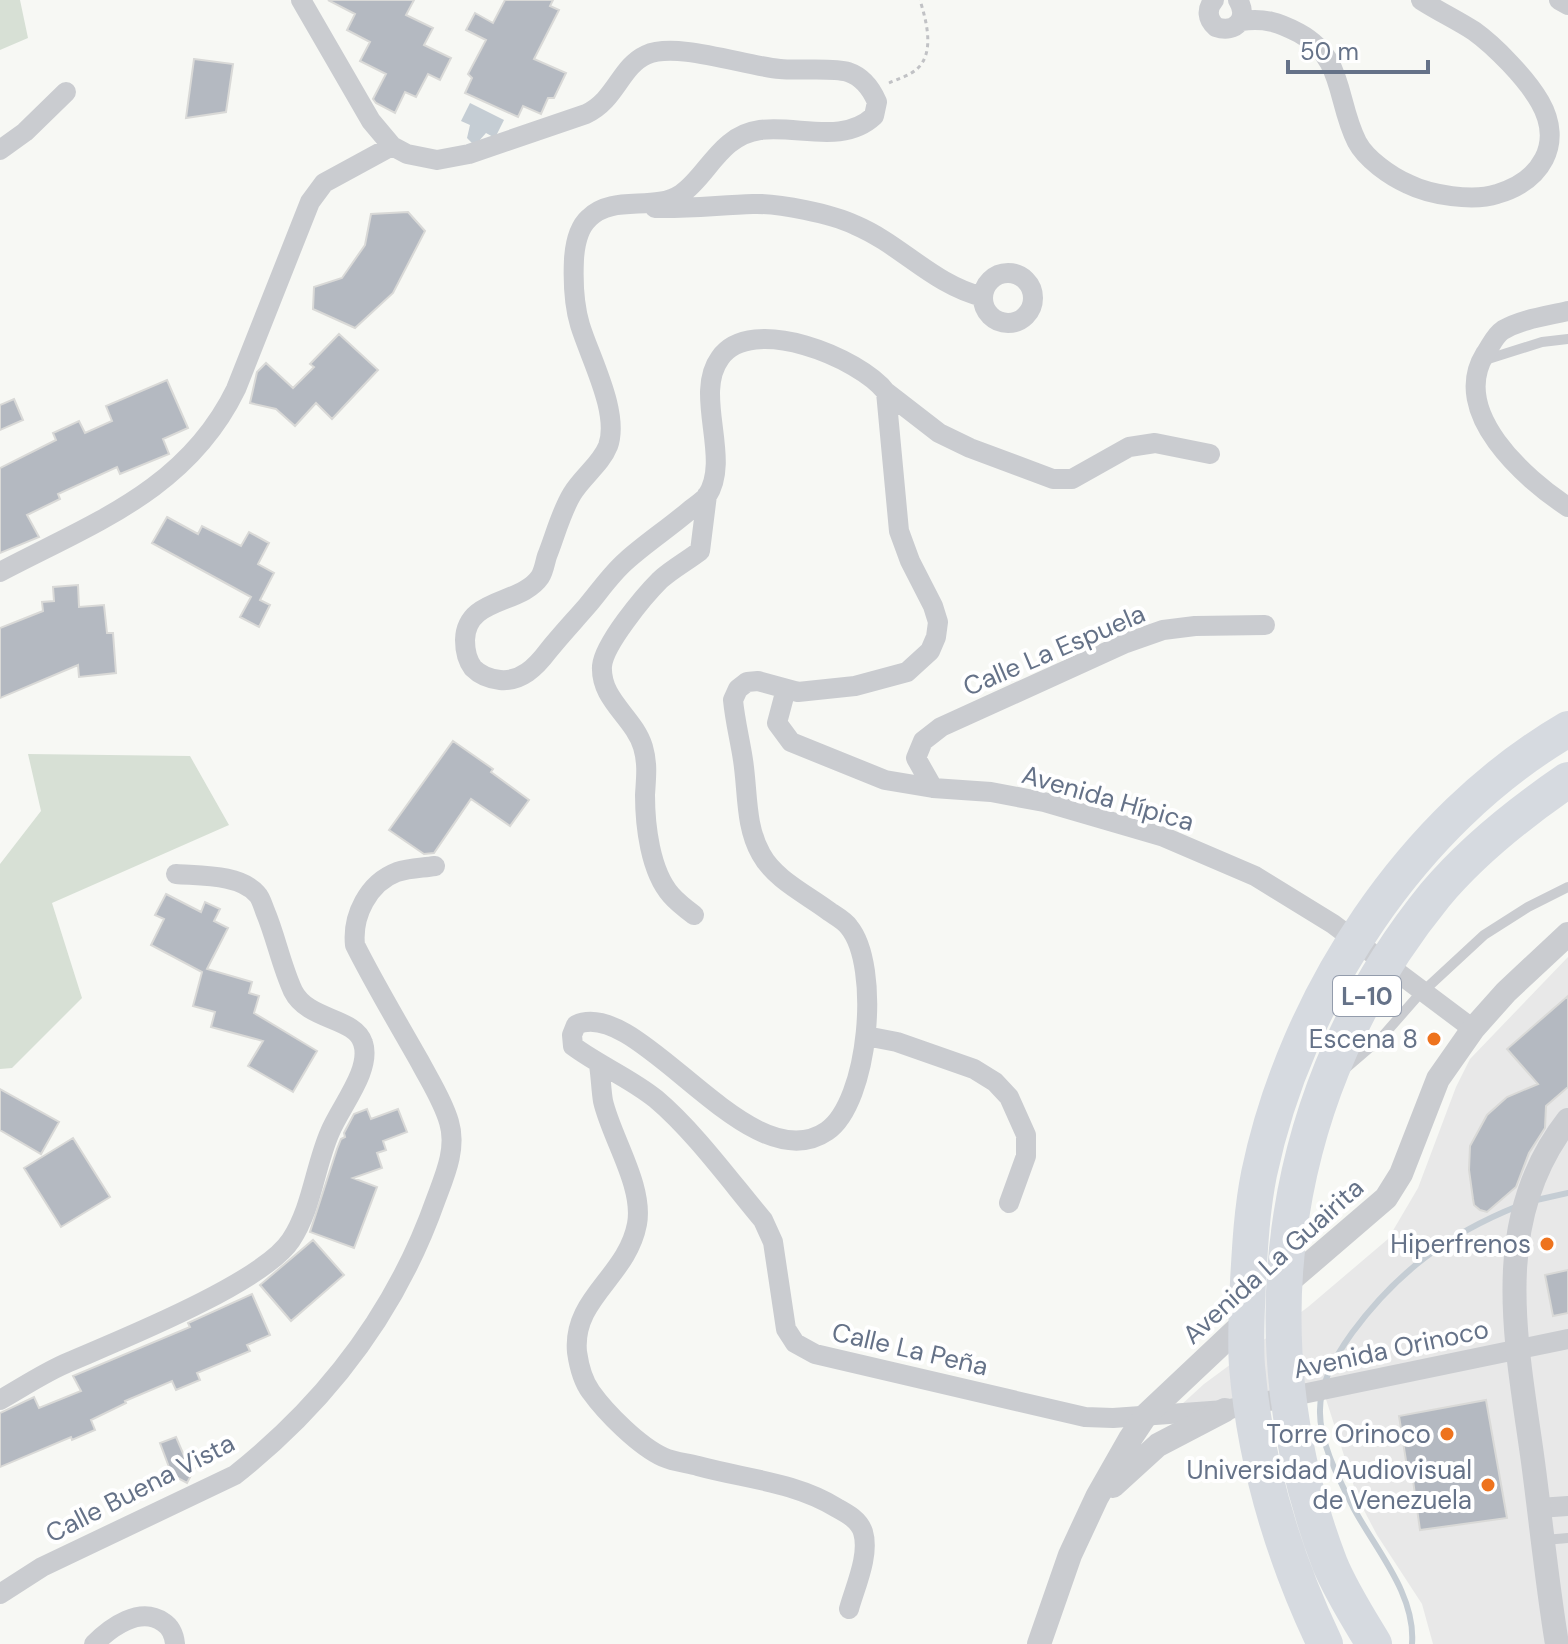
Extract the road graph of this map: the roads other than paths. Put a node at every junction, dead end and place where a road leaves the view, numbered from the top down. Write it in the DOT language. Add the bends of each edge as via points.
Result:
graph roads {
  1 [pos="301,0"];
  2 [pos="1214,0"];
  3 [pos="1421,0"];
  4 [pos="1559,0"];
  5 [pos="1568,5"];
  6 [pos="1240,10"];
  7 [pos="66,92"];
  8 [pos="392,146"];
  9 [pos="0,150"];
  10 [pos="619,206"];
  11 [pos="983,297"];
  12 [pos="1568,311"];
  13 [pos="1568,339"];
  14 [pos="1479,363"];
  15 [pos="886,392"];
  16 [pos="1210,454"];
  17 [pos="707,495"];
  18 [pos="1568,507"];
  19 [pos="0,572"];
  20 [pos="1265,625"];
  21 [pos="786,689"];
  22 [pos="1568,701"];
  23 [pos="1568,729"];
  24 [pos="1568,780"];
  25 [pos="933,788"];
  26 [pos="1481,790"];
  27 [pos="435,866"];
  28 [pos="176,874"];
  29 [pos="1568,887"];
  30 [pos="694,915"];
  31 [pos="1568,934"];
  32 [pos="1473,1029"];
  33 [pos="866,1036"];
  34 [pos="599,1065"];
  35 [pos="1325,1086"];
  36 [pos="1568,1120"];
  37 [pos="1009,1203"];
  38 [pos="1568,1339"];
  39 [pos="1517,1349"];
  40 [pos="0,1400"];
  41 [pos="1225,1410"];
  42 [pos="1146,1415"];
  43 [pos="1568,1506"];
  44 [pos="1539,1508"];
  45 [pos="1090,1512"];
  46 [pos="1568,1538"];
  47 [pos="1543,1540"];
  48 [pos="0,1594"];
  49 [pos="849,1609"];
  50 [pos="1039,1643"];
  51 [pos="94,1644"];
  52 [pos="175,1644"];
  53 [pos="1325,1644"];
  54 [pos="1374,1644"];
  55 [pos="1557,1644"];
  1 -- 8 [label="street" via="371,121"];
  2 -- 6 [label="street" via="1208,12 1216,27 1233,29"];
  3 -- 6 [label="street" via="1475,32 1535,93 1548,115 1552,141 1531,178 1496,195 1447,196 1408,184 1368,157 1357,142 1337,77 1313,40"];
  4 -- 5 [label="street"];
  7 -- 9 [label="street"];
  8 -- 10 [label="street" via="437,160 568,122 599,108 635,62 656,51 690,51 753,66 846,71 863,79 877,102 874,116 853,130 755,130 722,150 683,193"];
  8 -- 19 [label="street" via="324,183 310,202 236,389 221,419 190,455 135,500"];
  10 -- 11 [label="street" via="756,204 819,213 854,224 938,280"];
  10 -- 17 [label="street" via="590,216 574,253 578,321 608,396 609,445 572,494 540,578 468,622 466,654 473,668 505,681 537,667 624,562"];
  12 -- 14 [label="street" via="1501,331"];
  13 -- 14 [label="lane" via="1507,351"];
  14 -- 18 [label="street" via="1483,419 1497,442 1538,487"];
  15 -- 16 [label="street" via="939,433 1053,479 1072,479 1129,447 1155,443"];
  15 -- 17 [label="street" via="866,374 808,346 756,339 728,349 712,375 714,472"];
  15 -- 21 [label="street" via="899,531 933,606 936,637 930,651 907,672 855,686"];
  17 -- 30 [label="street" via="700,551 661,580 625,620 602,665 613,703 642,743 652,856 669,893"];
  20 -- 25 [label="street, Calle La Espuela" via="1163,630 941,727 923,741 916,758"];
  21 -- 25 [label="street, Avenida Hípica" via="777,723 791,742 885,780"];
  21 -- 33 [label="street" via="747,682 733,700 751,832 780,877 849,927 863,964"];
  22 -- 26 [label="highway, L-10" via="1514,739 1498,756"];
  23 -- 26 [label="highway, L-10"];
  24 -- 35 [label="highway, L-10" via="1502,831 1435,896 1352,1021"];
  25 -- 32 [label="street, Avenida Hípica" via="991,792 1108,819 1255,876 1333,924"];
  26 -- 53 [label="highway, L-10" via="1393,886 1319,1003 1280,1099 1259,1172 1247,1310 1253,1415 1292,1569"];
  27 -- 48 [label="street, Calle Buena Vista" via="394,873 367,897 355,922 355,945 431,1082 452,1135 429,1219 381,1318 330,1385 235,1475 42,1567"];
  28 -- 40 [label="street" via="221,878 257,894 297,999 355,1031 363,1041 363,1070 329,1132 297,1228 282,1251 225,1288"];
  29 -- 35 [label="lane" via="1484,935"];
  31 -- 32 [label="street, Avenida La Guairita"];
  32 -- 42 [label="street, Avenida La Guairita" via="1438,1079 1401,1174 1386,1198"];
  33 -- 34 [label="street" via="849,1104 836,1125 818,1137 797,1141 734,1118 624,1032 586,1020 576,1025 573,1046"];
  33 -- 37 [label="street" via="974,1069 1009,1097 1026,1135 1026,1156"];
  34 -- 42 [label="street, Calle La Peña" via="615,1070 660,1102 763,1220 773,1242 786,1329 795,1343 815,1354 1085,1417"];
  34 -- 49 [label="street" via="604,1103 627,1163 638,1222 617,1270 579,1320 579,1367 590,1391 633,1436 662,1457 816,1495 854,1518 865,1548"];
  35 -- 54 [label="highway, L-10" via="1292,1203 1283,1278 1284,1349 1295,1442 1311,1508 1331,1567"];
  36 -- 39 [label="street" via="1531,1183 1518,1232 1513,1276"];
  38 -- 39 [label="street, Avenida Orinoco"];
  39 -- 41 [label="street, Avenida Orinoco"];
  39 -- 44 [label="street"];
  41 -- 42 [label="street, Calle La Peña"];
  41 -- 45 [label="street" via="1158,1445"];
  42 -- 45 [label="street, Avenida La Guairita"];
  43 -- 44 [label="street"];
  44 -- 47 [label="street"];
  45 -- 50 [label="street, Avenida La Guairita"];
  46 -- 47 [label="lane"];
  47 -- 55 [label="street"];
  51 -- 52 [label="street" via="106,1631 141,1616 156,1617 169,1626"];
}
